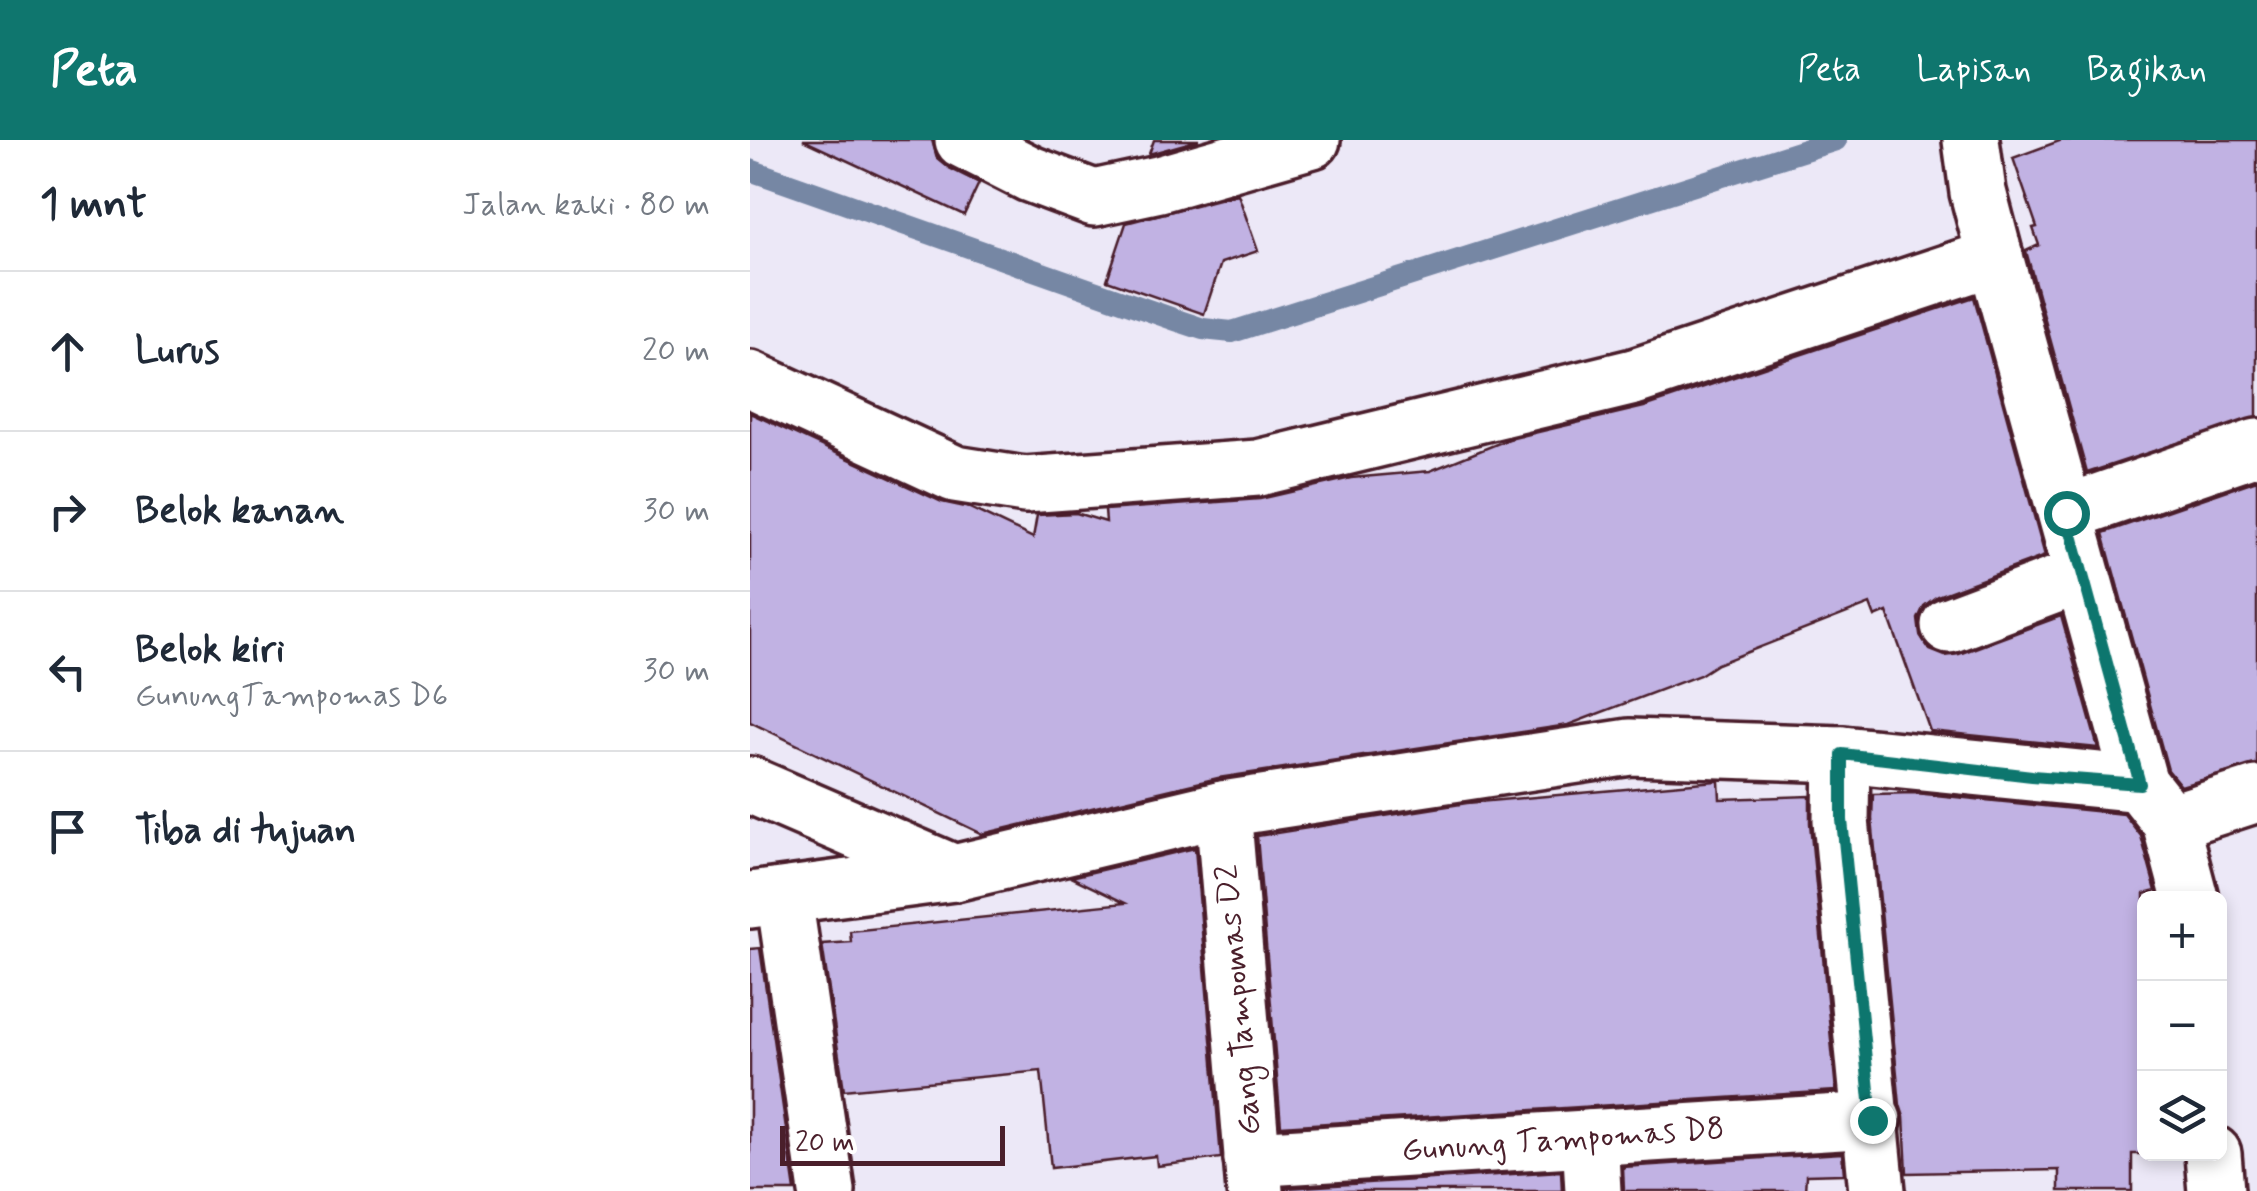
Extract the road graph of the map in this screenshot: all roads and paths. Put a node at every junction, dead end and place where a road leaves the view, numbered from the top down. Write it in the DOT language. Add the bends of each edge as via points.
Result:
graph roads {
  1 [pos="963,140"];
  2 [pos="1312,140"];
  3 [pos="1971,140"];
  4 [pos="1995,256"];
  5 [pos="750,379"];
  6 [pos="2257,447"];
  7 [pos="2066,513"];
  8 [pos="2082,575"];
  9 [pos="1949,625"];
  10 [pos="1842,754"];
  11 [pos="750,784"];
  12 [pos="2257,794"];
  13 [pos="2155,803"];
  14 [pos="1223,809"];
  15 [pos="954,873"];
  16 [pos="2187,891"];
  17 [pos="767,898"];
  18 [pos="1872,1120"];
  19 [pos="2214,1161"];
  20 [pos="1592,1165"];
  21 [pos="1254,1175"];
  22 [pos="827,1191"];
  23 [pos="1877,1191"];
  24 [pos="2216,1191"];
  1 -- 2 [label="street" via="1094,198"];
  3 -- 4 [label="street"];
  4 -- 5 [label="street" via="1634,377 1258,468 1025,485 955,474"];
  4 -- 7 [label="street"];
  6 -- 7 [label="street"];
  7 -- 8 [label="street"];
  8 -- 9 [label="street"];
  8 -- 13 [label="street"];
  10 -- 13 [label="street" via="2032,776"];
  10 -- 14 [label="street" via="1630,747"];
  10 -- 18 [label="street" via="1842,820"];
  11 -- 15 [label="street"];
  12 -- 13 [label="street"];
  13 -- 16 [label="street"];
  14 -- 15 [label="street"];
  14 -- 21 [label="street, Gang Tampomas D2"];
  15 -- 17 [label="street"];
  17 -- 22 [label="street"];
  18 -- 20 [label="street, Gunung Tampomas D8"];
  18 -- 23 [label="street"];
  19 -- 24 [label="street"];
  20 -- 21 [label="street, Gunung Tampomas D8"];
}
